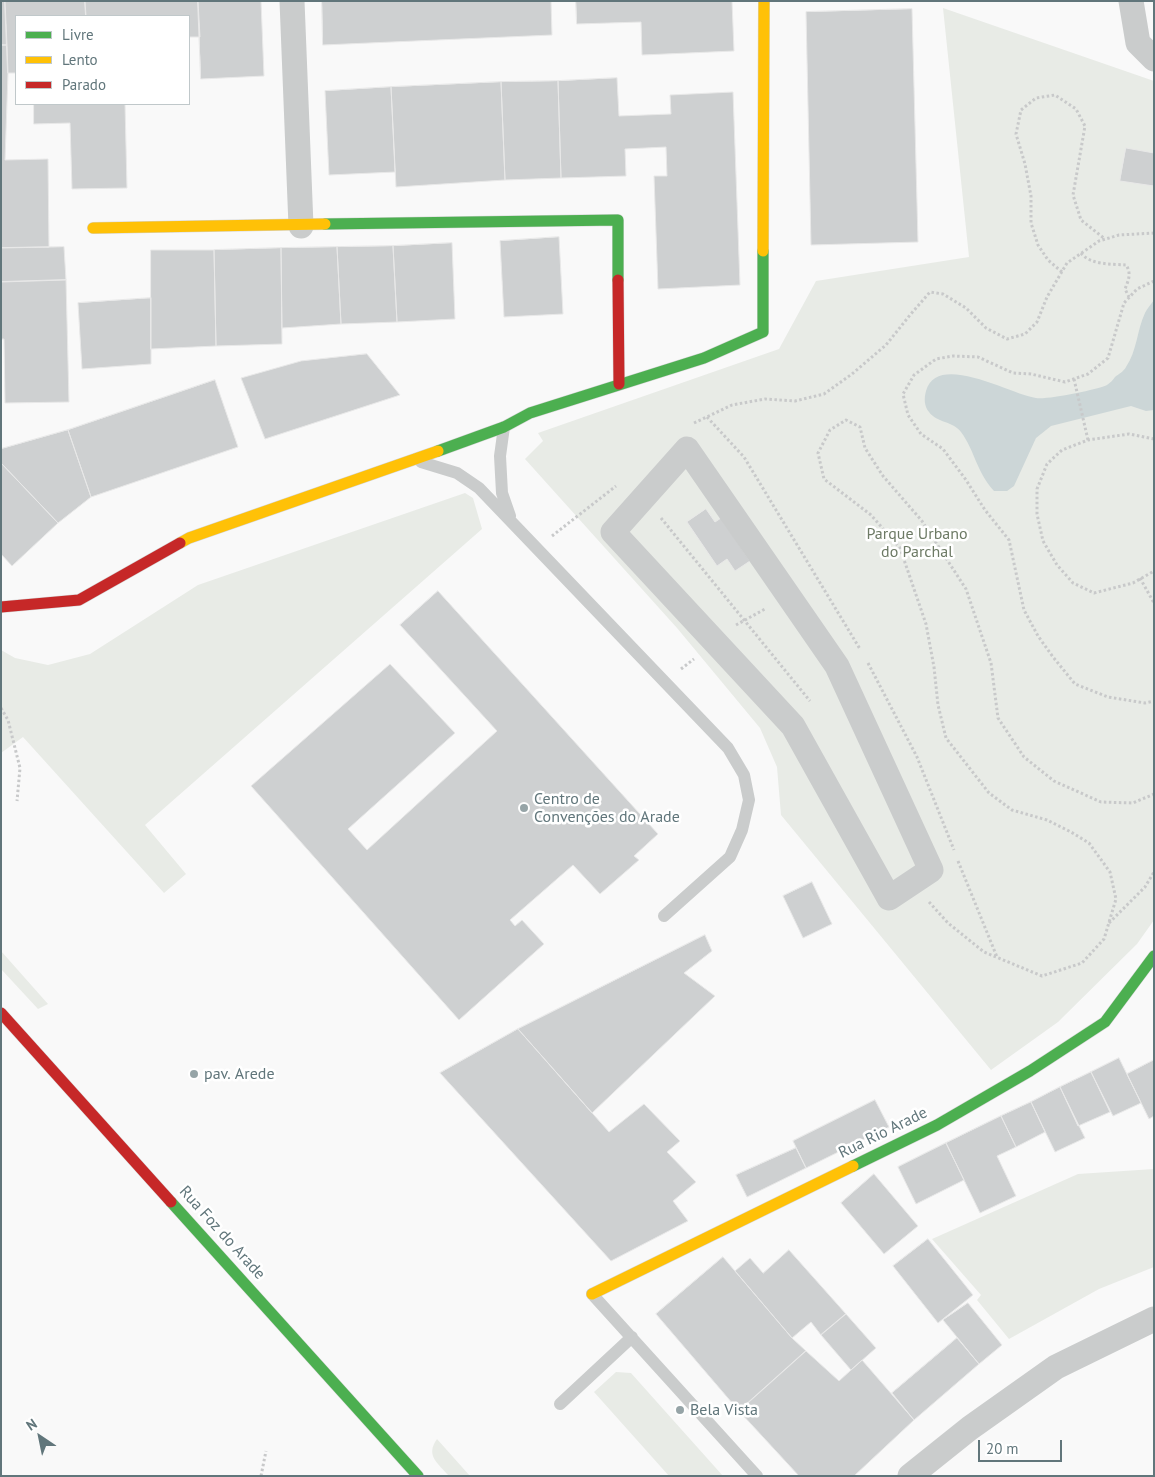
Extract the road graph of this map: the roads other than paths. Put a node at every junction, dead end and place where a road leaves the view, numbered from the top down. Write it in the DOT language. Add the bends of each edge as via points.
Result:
graph roads {
  1 [pos="292,1"];
  2 [pos="764,1"];
  3 [pos="1131,1"];
  4 [pos="1154,59"];
  5 [pos="301,226"];
  6 [pos="93,228"];
  7 [pos="619,384"];
  8 [pos="504,427"];
  9 [pos="414,460"];
  10 [pos="512,520"];
  11 [pos="1,607"];
  12 [pos="913,882"];
  13 [pos="664,916"];
  14 [pos="1154,956"];
  15 [pos="1,1013"];
  16 [pos="592,1294"];
  17 [pos="1154,1319"];
  18 [pos="632,1337"];
  19 [pos="560,1404"];
  20 [pos="418,1476"];
  21 [pos="756,1476"];
  22 [pos="910,1476"];
  1 -- 5 [label="street"];
  2 -- 7 [label="street" via="763,332 704,358"];
  3 -- 4 [label="street" via="1138,43"];
  5 -- 6 [label="street"];
  5 -- 7 [label="street" via="618,220"];
  7 -- 8 [label="street" via="530,413"];
  8 -- 9 [label="street"];
  8 -- 10 [label="lane" via="500,456 502,493"];
  9 -- 10 [label="lane" via="457,473 479,488"];
  9 -- 11 [label="street" via="189,538 79,600"];
  10 -- 13 [label="lane" via="728,748 744,775 749,800 742,830 730,857"];
  12 -- 12 [label="street" via="889,898 793,726 613,532 687,449 837,666 932,870"];
  14 -- 16 [label="street, Rua Rio Arade" via="1105,1022 1030,1071 937,1125"];
  15 -- 20 [label="street, Rua Foz do Arade"];
  16 -- 18 [label="lane"];
  17 -- 22 [label="street" via="1056,1367 970,1428"];
  18 -- 19 [label="lane"];
  18 -- 21 [label="lane"];
}
